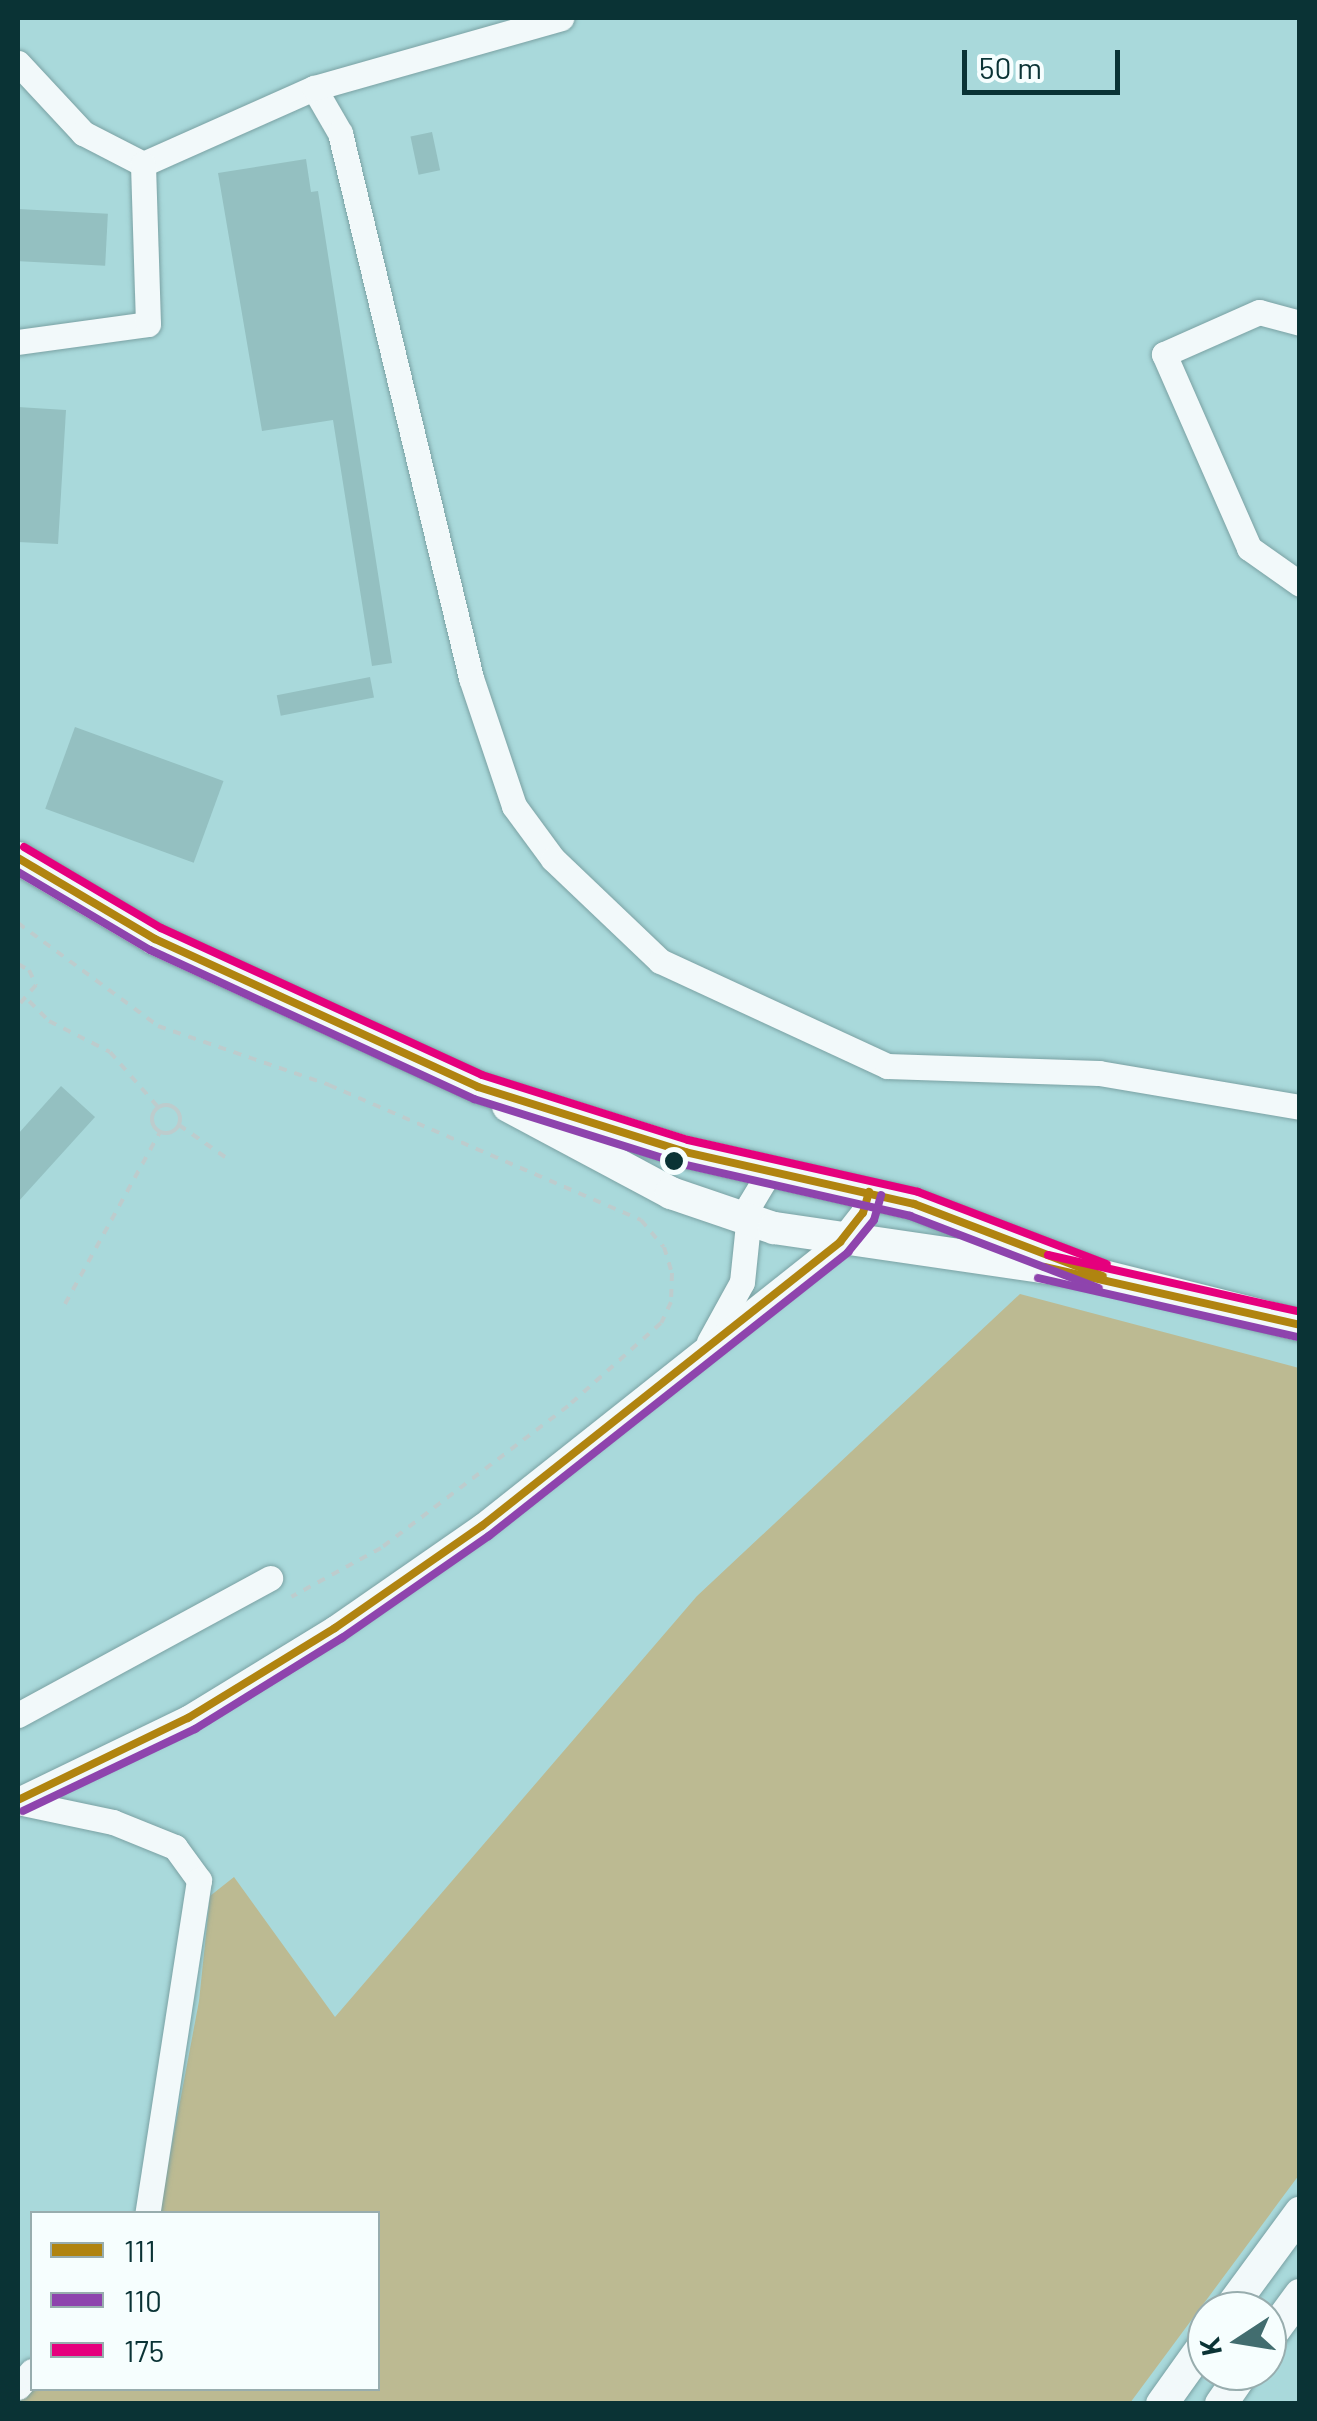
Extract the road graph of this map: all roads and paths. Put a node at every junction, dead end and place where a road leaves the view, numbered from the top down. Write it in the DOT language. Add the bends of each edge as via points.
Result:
graph roads {
  1 [pos="561,18"];
  2 [pos="501,26"];
  3 [pos="18,63"];
  4 [pos="314,88"];
  5 [pos="144,164"];
  6 [pos="1300,322"];
  7 [pos="18,342"];
  8 [pos="1300,584"];
  9 [pos="18,858"];
  10 [pos="18,924"];
  11 [pos="18,964"];
  12 [pos="29,1000"];
  13 [pos="18,1006"];
  14 [pos="478,1087"];
  15 [pos="158,1107"];
  16 [pos="1300,1107"];
  17 [pos="179,1125"];
  18 [pos="160,1132"];
  19 [pos="228,1160"];
  20 [pos="772,1169"];
  21 [pos="869,1192"];
  22 [pos="747,1220"];
  23 [pos="840,1242"];
  24 [pos="1103,1276"];
  25 [pos="65,1304"];
  26 [pos="1300,1326"];
  27 [pos="701,1355"];
  28 [pos="270,1578"];
  29 [pos="291,1596"];
  30 [pos="18,1715"];
  31 [pos="18,1801"];
  32 [pos="147,2211"];
  33 [pos="1300,2213"];
  34 [pos="1243,2291"];
  35 [pos="1187,2369"];
  36 [pos="1162,2404"];
  1 -- 2 [label="street"];
  2 -- 4 [label="street"];
  3 -- 5 [label="street" via="83,133"];
  4 -- 5 [label="street"];
  4 -- 16 [label="street" via="340,134 470,678 514,806 553,859 660,962 887,1066 1099,1073"];
  5 -- 7 [label="street" via="148,324"];
  6 -- 8 [label="street" via="1258,312 1164,354 1250,548"];
  9 -- 14 [label="main road" via="156,939"];
  10 -- 29 [label="path" via="158,1026 329,1085 641,1220 664,1247 671,1302 661,1323 568,1406 381,1548"];
  11 -- 12 [label="path" via="35,980"];
  12 -- 13 [label="path"];
  12 -- 15 [label="path" via="49,1021 110,1052"];
  14 -- 20 [label="main road" via="686,1152"];
  14 -- 22 [label="main road" via="621,1170"];
  15 -- 17 [label="path" via="176,1108"];
  15 -- 18 [label="path" via="152,1120"];
  17 -- 18 [label="path"];
  17 -- 19 [label="path"];
  18 -- 25 [label="path"];
  20 -- 21 [label="main road"];
  20 -- 22 [label="street"];
  21 -- 23 [label="street" via="864,1214"];
  21 -- 24 [label="main road" via="987,1228"];
  22 -- 23 [label="main road"];
  22 -- 27 [label="street" via="742,1282"];
  23 -- 24 [label="main road" via="885,1241"];
  23 -- 27 [label="street"];
  24 -- 26 [label="main road"];
  27 -- 31 [label="street" via="482,1526 335,1628 188,1718"];
  28 -- 30 [label="street"];
  31 -- 32 [label="street" via="113,1822 175,1847 198,1880"];
  33 -- 34 [label="main road"];
  35 -- 36 [label="main road"];
}
